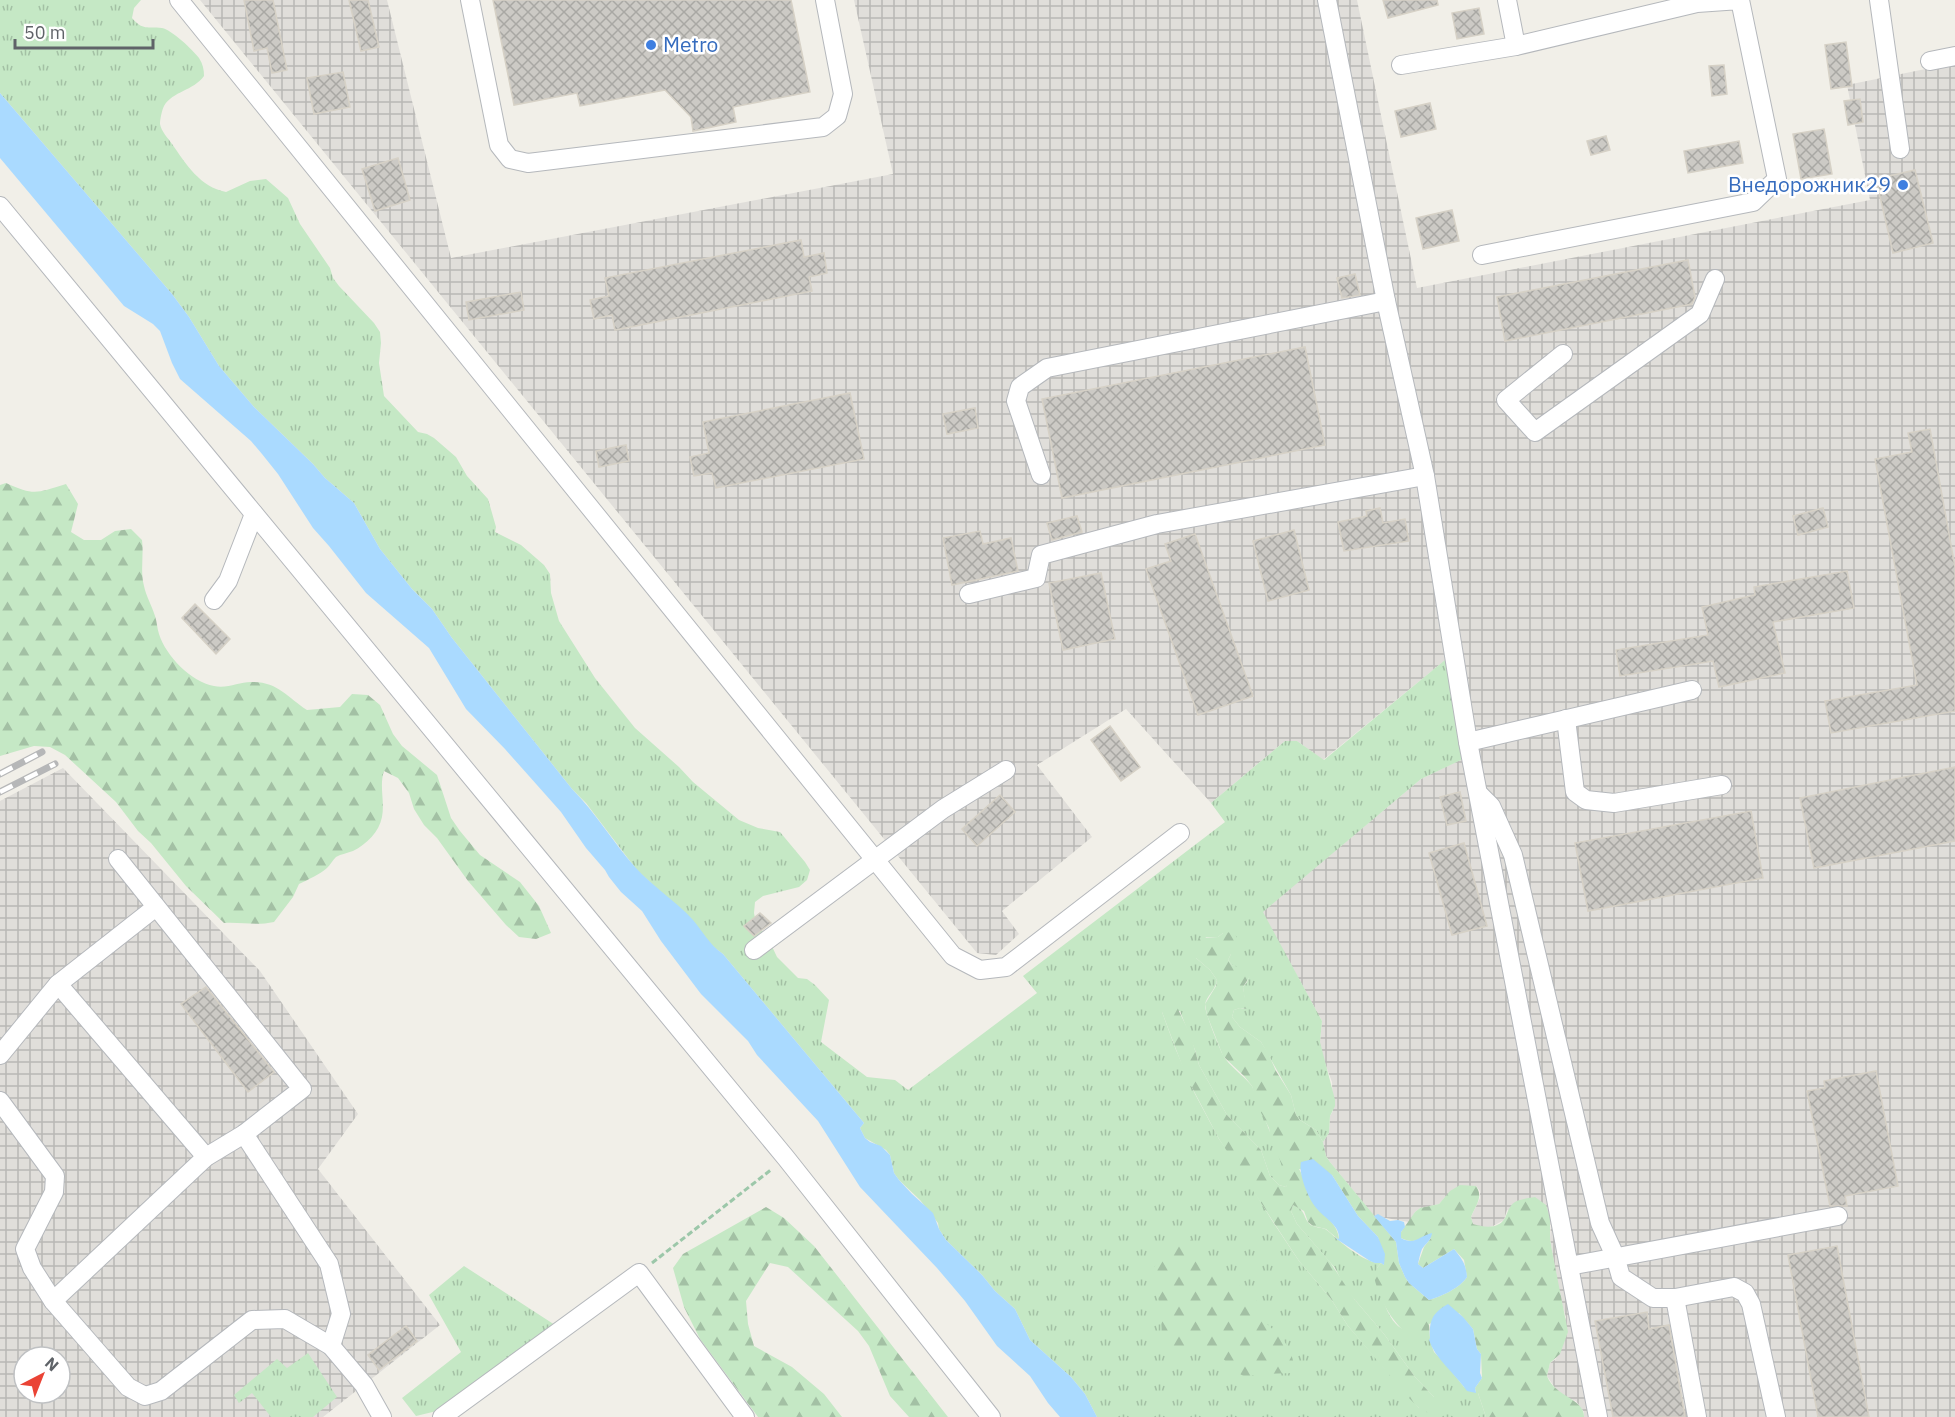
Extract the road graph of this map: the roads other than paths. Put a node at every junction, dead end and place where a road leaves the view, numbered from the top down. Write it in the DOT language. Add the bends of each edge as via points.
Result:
graph roads {
  1 [pos="179,0"];
  2 [pos="470,0"];
  3 [pos="825,0"];
  4 [pos="1328,0"];
  5 [pos="1507,0"];
  6 [pos="1879,0"];
  7 [pos="1697,2"];
  8 [pos="1516,46"];
  9 [pos="1955,56"];
  10 [pos="1930,61"];
  11 [pos="1401,65"];
  12 [pos="1900,149"];
  13 [pos="0,206"];
  14 [pos="1482,255"];
  15 [pos="1715,279"];
  16 [pos="1386,301"];
  17 [pos="1563,354"];
  18 [pos="1041,475"];
  19 [pos="1425,476"];
  20 [pos="254,514"];
  21 [pos="969,594"];
  22 [pos="214,600"];
  23 [pos="1692,690"];
  24 [pos="1566,719"];
  25 [pos="1468,742"];
  26 [pos="1005,770"];
  27 [pos="1722,785"];
  28 [pos="1477,791"];
  29 [pos="1180,833"];
  30 [pos="118,859"];
  31 [pos="876,861"];
  32 [pos="156,907"];
  33 [pos="754,950"];
  34 [pos="58,984"];
  35 [pos="0,1055"];
  36 [pos="0,1101"];
  37 [pos="244,1134"];
  38 [pos="206,1157"];
  39 [pos="1838,1216"];
  40 [pos="1615,1256"];
  41 [pos="1569,1266"];
  42 [pos="1675,1298"];
  43 [pos="53,1301"];
  44 [pos="331,1346"];
  45 [pos="382,1417"];
  46 [pos="442,1417"];
  47 [pos="746,1417"];
  48 [pos="992,1417"];
  49 [pos="1598,1417"];
  50 [pos="1697,1417"];
  51 [pos="1776,1417"];
  1 -- 31 [label="street"];
  2 -- 3 [label="street" via="499,145 510,159 528,163 823,127 837,116 843,94"];
  4 -- 16 [label="street"];
  5 -- 8 [label="street"];
  6 -- 12 [label="street"];
  7 -- 8 [label="street"];
  7 -- 14 [label="street" via="1740,0 1777,179 1754,202"];
  8 -- 11 [label="street"];
  9 -- 10 [label="street"];
  13 -- 20 [label="street"];
  15 -- 17 [label="street" via="1700,314 1535,432 1506,400"];
  16 -- 18 [label="street" via="1047,368 1020,387 1016,401"];
  16 -- 19 [label="street"];
  19 -- 21 [label="street" via="1157,524 1041,555 1036,578"];
  19 -- 25 [label="street"];
  20 -- 22 [label="street" via="228,581"];
  20 -- 48 [label="street" via="786,1158"];
  23 -- 24 [label="street"];
  24 -- 25 [label="street"];
  24 -- 27 [label="street" via="1575,792 1586,800 1614,803"];
  25 -- 28 [label="street"];
  26 -- 31 [label="street" via="943,809"];
  28 -- 40 [label="street" via="1491,806 1513,855 1600,1223"];
  28 -- 41 [label="street"];
  29 -- 31 [label="street" via="1006,967 980,970 953,956"];
  30 -- 32 [label="street"];
  31 -- 33 [label="street"];
  32 -- 34 [label="street"];
  32 -- 37 [label="street" via="302,1089"];
  34 -- 35 [label="street"];
  34 -- 38 [label="street"];
  36 -- 43 [label="street" via="56,1176 54,1192 26,1249 32,1268"];
  37 -- 38 [label="street"];
  37 -- 44 [label="street" via="329,1264 341,1314"];
  38 -- 43 [label="street"];
  39 -- 40 [label="street"];
  40 -- 41 [label="street"];
  40 -- 42 [label="street" via="1622,1276 1637,1287 1653,1298"];
  41 -- 49 [label="street"];
  42 -- 50 [label="street"];
  42 -- 51 [label="street" via="1734,1287 1745,1293 1751,1304"];
  43 -- 44 [label="street" via="128,1387 145,1396 161,1391 252,1320 285,1319"];
  44 -- 45 [label="street" via="364,1385"];
  46 -- 47 [label="street" via="639,1273"];
}
